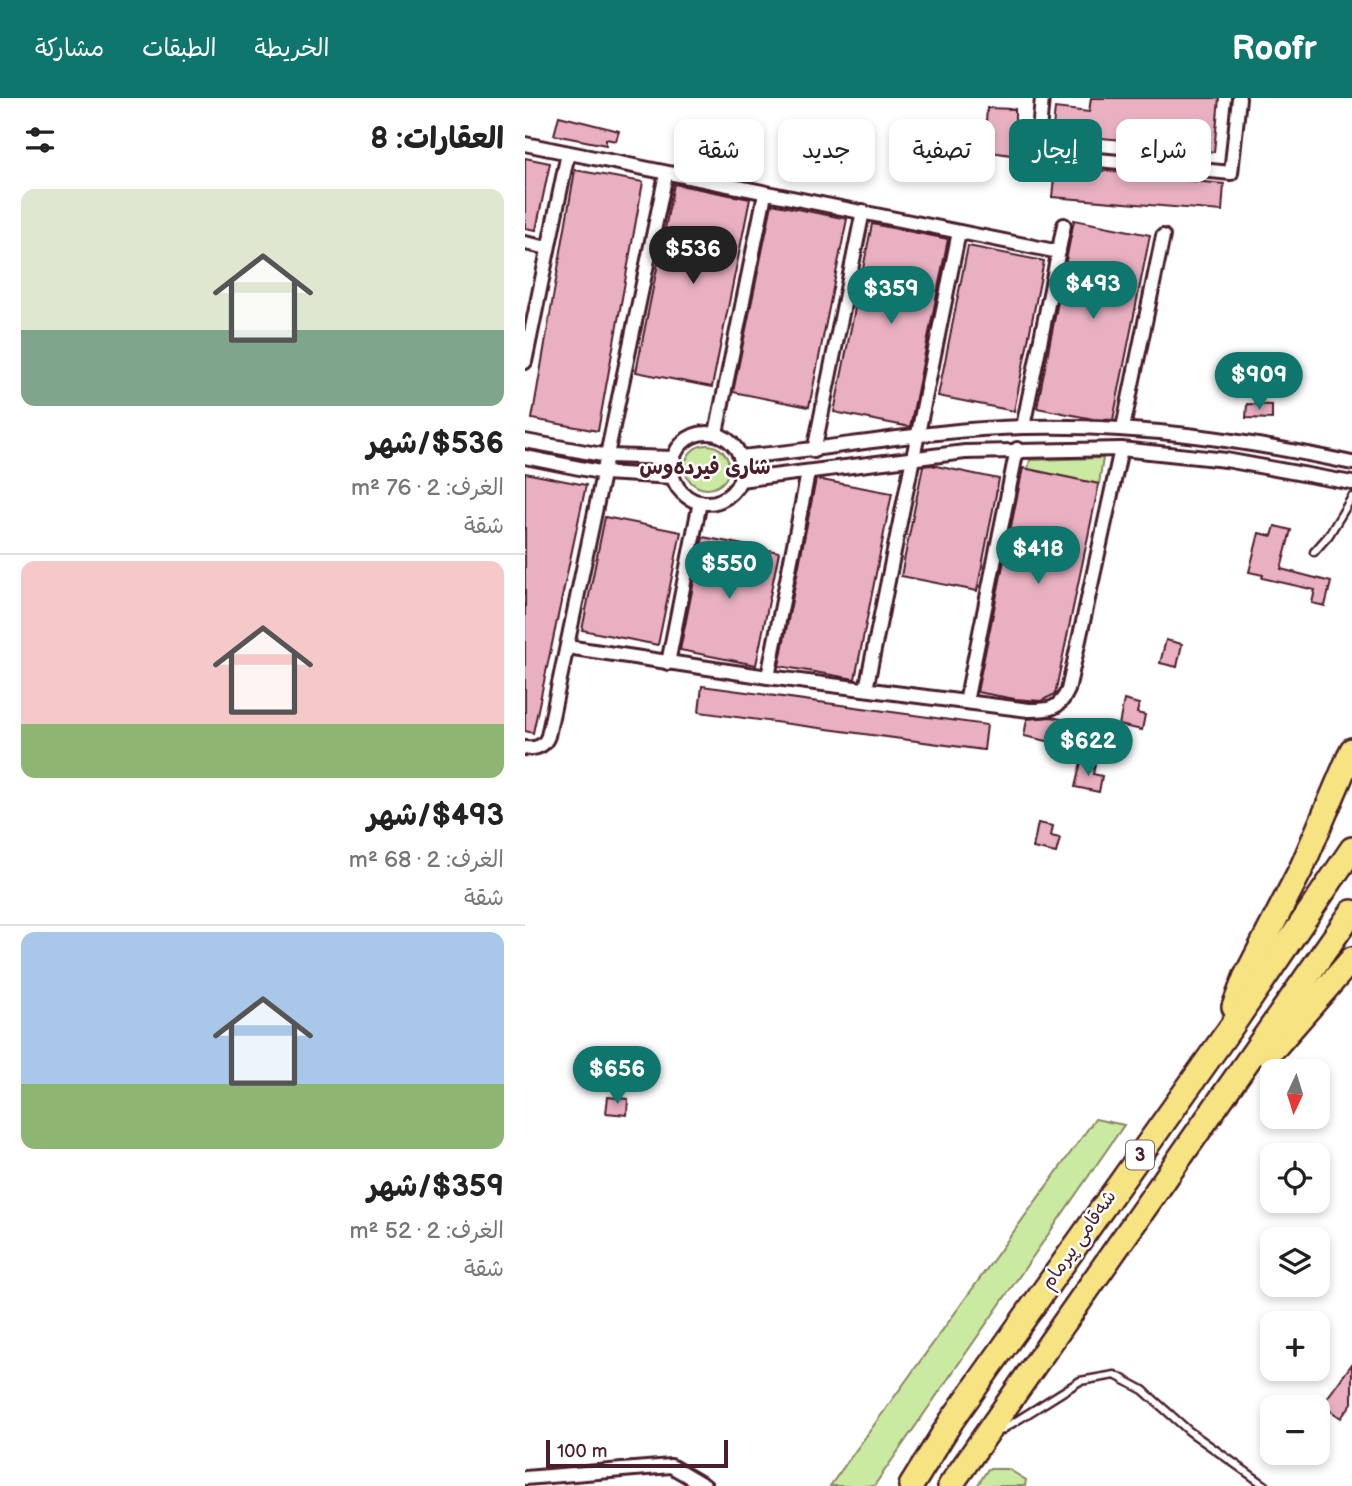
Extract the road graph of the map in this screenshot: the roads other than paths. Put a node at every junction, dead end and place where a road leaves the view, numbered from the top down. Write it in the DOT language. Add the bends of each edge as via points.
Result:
graph roads {
  1 [pos="1042,98"];
  2 [pos="1239,98"];
  3 [pos="525,144"];
  4 [pos="568,153"];
  5 [pos="666,174"];
  6 [pos="765,194"];
  7 [pos="863,211"];
  8 [pos="1064,225"];
  9 [pos="959,232"];
  10 [pos="1163,236"];
  11 [pos="525,243"];
  12 [pos="548,248"];
  13 [pos="1059,253"];
  14 [pos="527,337"];
  15 [pos="525,362"];
  16 [pos="1023,427"];
  17 [pos="1122,428"];
  18 [pos="716,433"];
  19 [pos="919,435"];
  20 [pos="525,441"];
  21 [pos="1017,449"];
  22 [pos="1121,449"];
  23 [pos="814,451"];
  24 [pos="608,456"];
  25 [pos="525,457"];
  26 [pos="740,457"];
  27 [pos="673,458"];
  28 [pos="912,458"];
  29 [pos="1352,463"];
  30 [pos="604,473"];
  31 [pos="808,473"];
  32 [pos="674,477"];
  33 [pos="740,480"];
  34 [pos="1352,483"];
  35 [pos="1352,497"];
  36 [pos="700,502"];
  37 [pos="1314,552"];
  38 [pos="567,647"];
  39 [pos="668,663"];
  40 [pos="768,677"];
  41 [pos="866,689"];
  42 [pos="966,702"];
  43 [pos="525,748"];
  44 [pos="1352,750"];
  45 [pos="1352,849"];
  46 [pos="1352,912"];
  47 [pos="1352,959"];
  48 [pos="1234,1023"];
  49 [pos="1248,1059"];
  50 [pos="978,1445"];
  51 [pos="525,1478"];
  52 [pos="952,1482"];
  53 [pos="705,1486"];
  54 [pos="911,1486"];
  55 [pos="1265,1486"];
  1 -- 2 [label="street" via="1037,154 1231,173"];
  3 -- 4 [label="street"];
  4 -- 5 [label="street"];
  4 -- 12 [label="street"];
  5 -- 6 [label="street"];
  5 -- 24 [label="street"];
  6 -- 7 [label="street"];
  6 -- 18 [label="street"];
  7 -- 9 [label="street"];
  7 -- 23 [label="street"];
  8 -- 13 [label="street"];
  9 -- 13 [label="street"];
  9 -- 19 [label="street"];
  10 -- 17 [label="street"];
  11 -- 12 [label="street"];
  12 -- 14 [label="street"];
  13 -- 16 [label="street"];
  14 -- 15 [label="street"];
  16 -- 17 [label="street"];
  16 -- 19 [label="street"];
  17 -- 29 [label="street" via="1215,438"];
  18 -- 26 [label="street" via="732,443"];
  18 -- 27 [label="street" via="689,438"];
  19 -- 23 [label="street"];
  19 -- 28 [label="street"];
  20 -- 24 [label="street"];
  21 -- 22 [label="street"];
  21 -- 28 [label="street"];
  21 -- 42 [label="street"];
  22 -- 34 [label="street" via="1226,460"];
  22 -- 42 [label="street" via="1063,701 1044,710"];
  23 -- 26 [label="street"];
  24 -- 27 [label="street"];
  24 -- 30 [label="street"];
  25 -- 30 [label="street"];
  26 -- 33 [label="street"];
  27 -- 32 [label="street"];
  28 -- 31 [label="street"];
  28 -- 41 [label="street"];
  30 -- 32 [label="street"];
  30 -- 38 [label="street"];
  31 -- 33 [label="street"];
  31 -- 40 [label="street"];
  32 -- 36 [label="street" via="680,490"];
  33 -- 36 [label="street" via="722,499"];
  35 -- 37 [label="lane"];
  36 -- 39 [label="street"];
  38 -- 39 [label="street"];
  38 -- 43 [label="street" via="548,736 534,749"];
  39 -- 40 [label="street"];
  40 -- 41 [label="street"];
  41 -- 42 [label="street"];
  44 -- 48 [label="highway" via="1302,867 1237,995"];
  45 -- 48 [label="highway, شەقامی پیرمام / 3"];
  46 -- 49 [label="highway, شەقامی پیرمام / 3"];
  47 -- 49 [label="highway" via="1276,1046"];
  48 -- 54 [label="highway, شەقامی پیرمام / 3" via="952,1420"];
  49 -- 50 [label="highway, شەقامی پیرمام / 3"];
  50 -- 52 [label="highway, شەقامی پیرمام / 3"];
  50 -- 55 [label="lane" via="1080,1381 1115,1375 1143,1390 1189,1431"];
  51 -- 53 [label="street" via="671,1466"];
}
